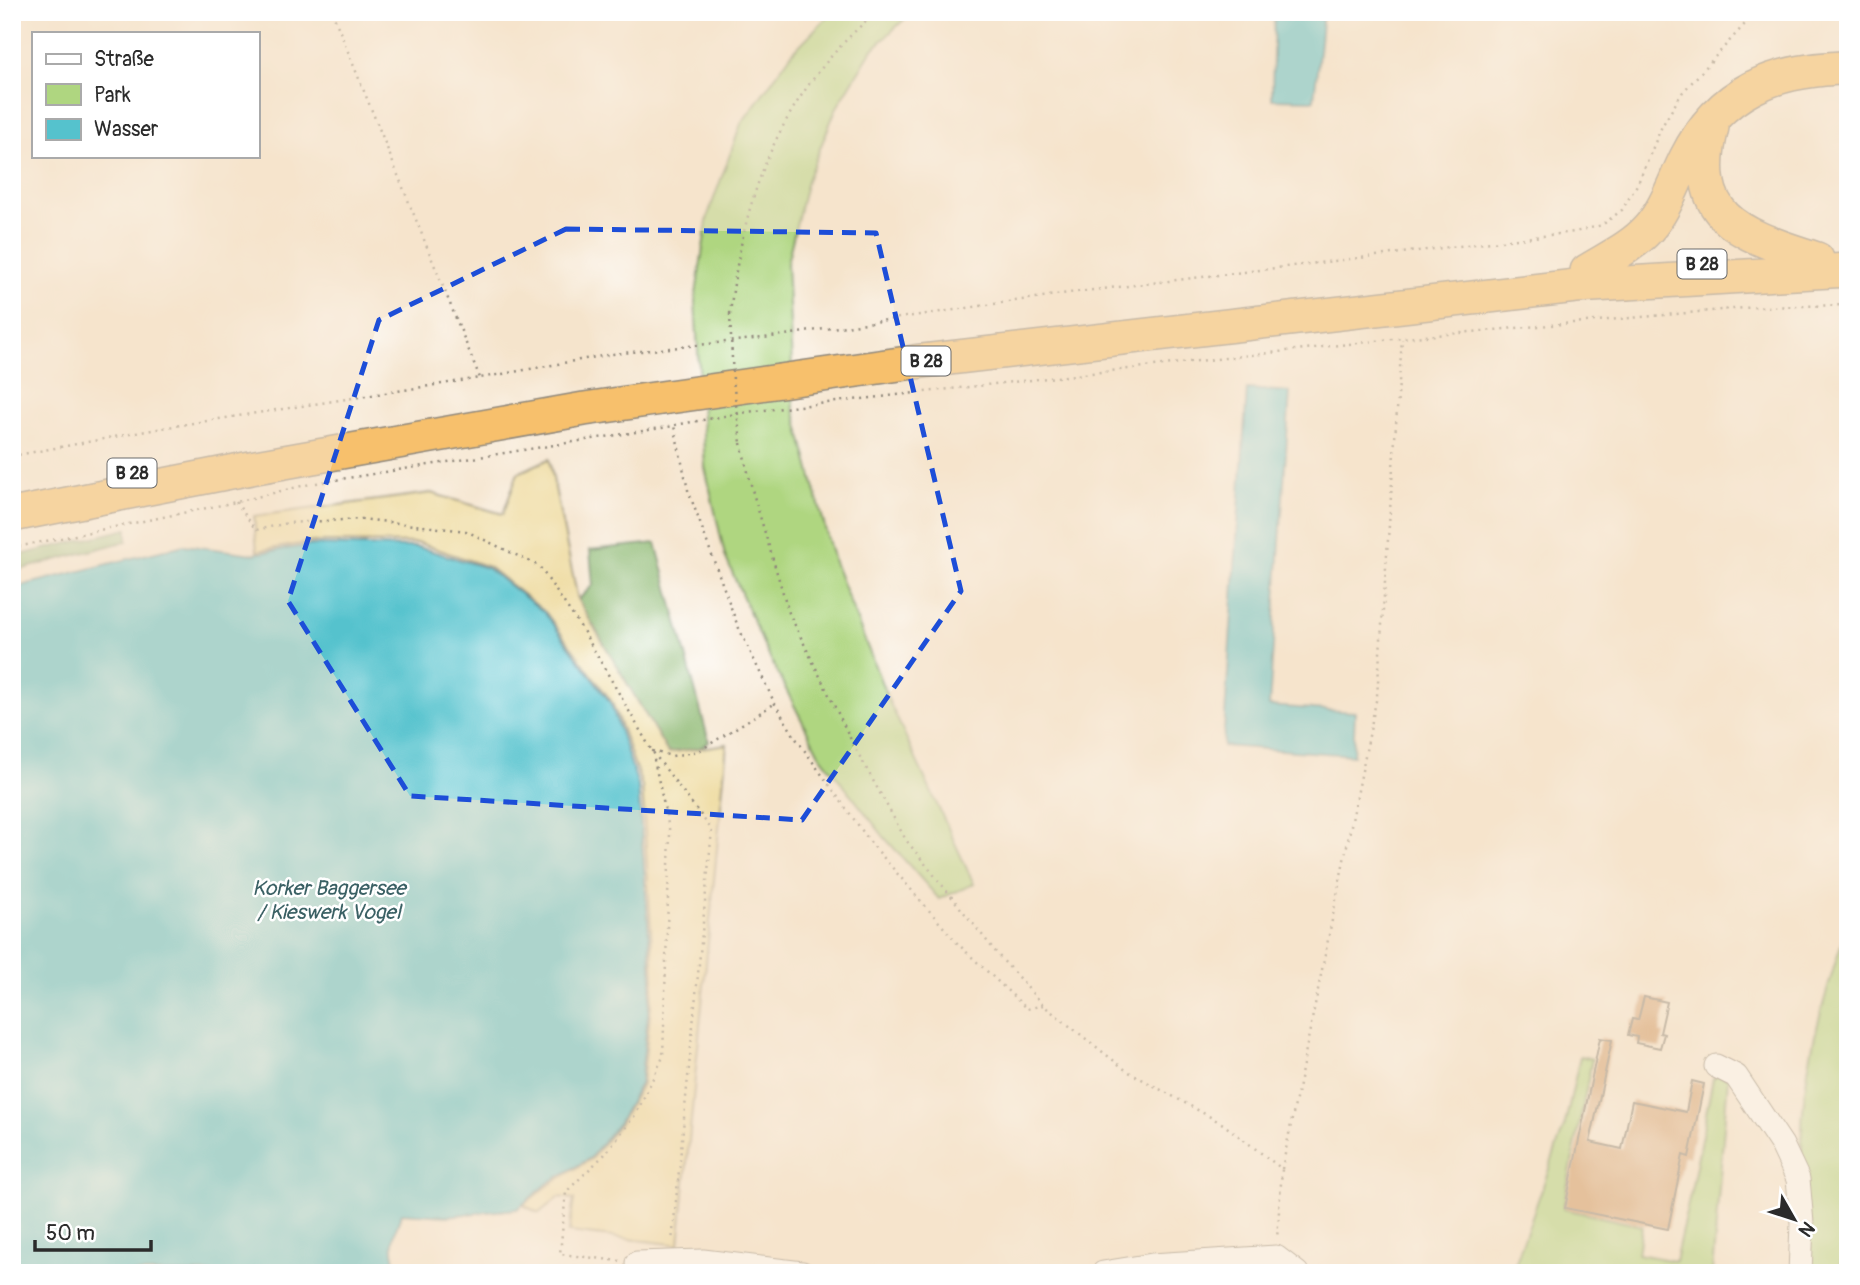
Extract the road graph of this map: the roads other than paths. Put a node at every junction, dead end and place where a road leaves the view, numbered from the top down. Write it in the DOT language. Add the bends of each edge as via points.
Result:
graph roads {
  1 [pos="1848,68"];
  2 [pos="1714,117"];
  3 [pos="1838,263"];
  4 [pos="1587,271"];
  5 [pos="12,497"];
  6 [pos="12,515"];
  7 [pos="1716,1066"];
  8 [pos="637,1263"];
  9 [pos="666,1266"];
  10 [pos="705,1267"];
  11 [pos="802,1273"];
  12 [pos="1103,1273"];
  13 [pos="1297,1273"];
  14 [pos="1800,1273"];
  1 -- 2 [label="highway" via="1787,73 1755,85"];
  2 -- 3 [label="highway" via="1706,179 1721,215 1774,245"];
  2 -- 4 [label="highway" via="1695,139 1650,227"];
  3 -- 4 [label="highway, B 28"];
  3 -- 6 [label="highway, B 28" via="1576,286 914,362 570,412"];
  4 -- 5 [label="highway, B 28" via="1307,298 887,349 252,449"];
  7 -- 14 [label="street" via="1736,1076 1798,1178"];
  8 -- 9 [label="street"];
  9 -- 10 [label="street"];
  10 -- 11 [label="street"];
  12 -- 13 [label="street" via="1276,1257"];
}
